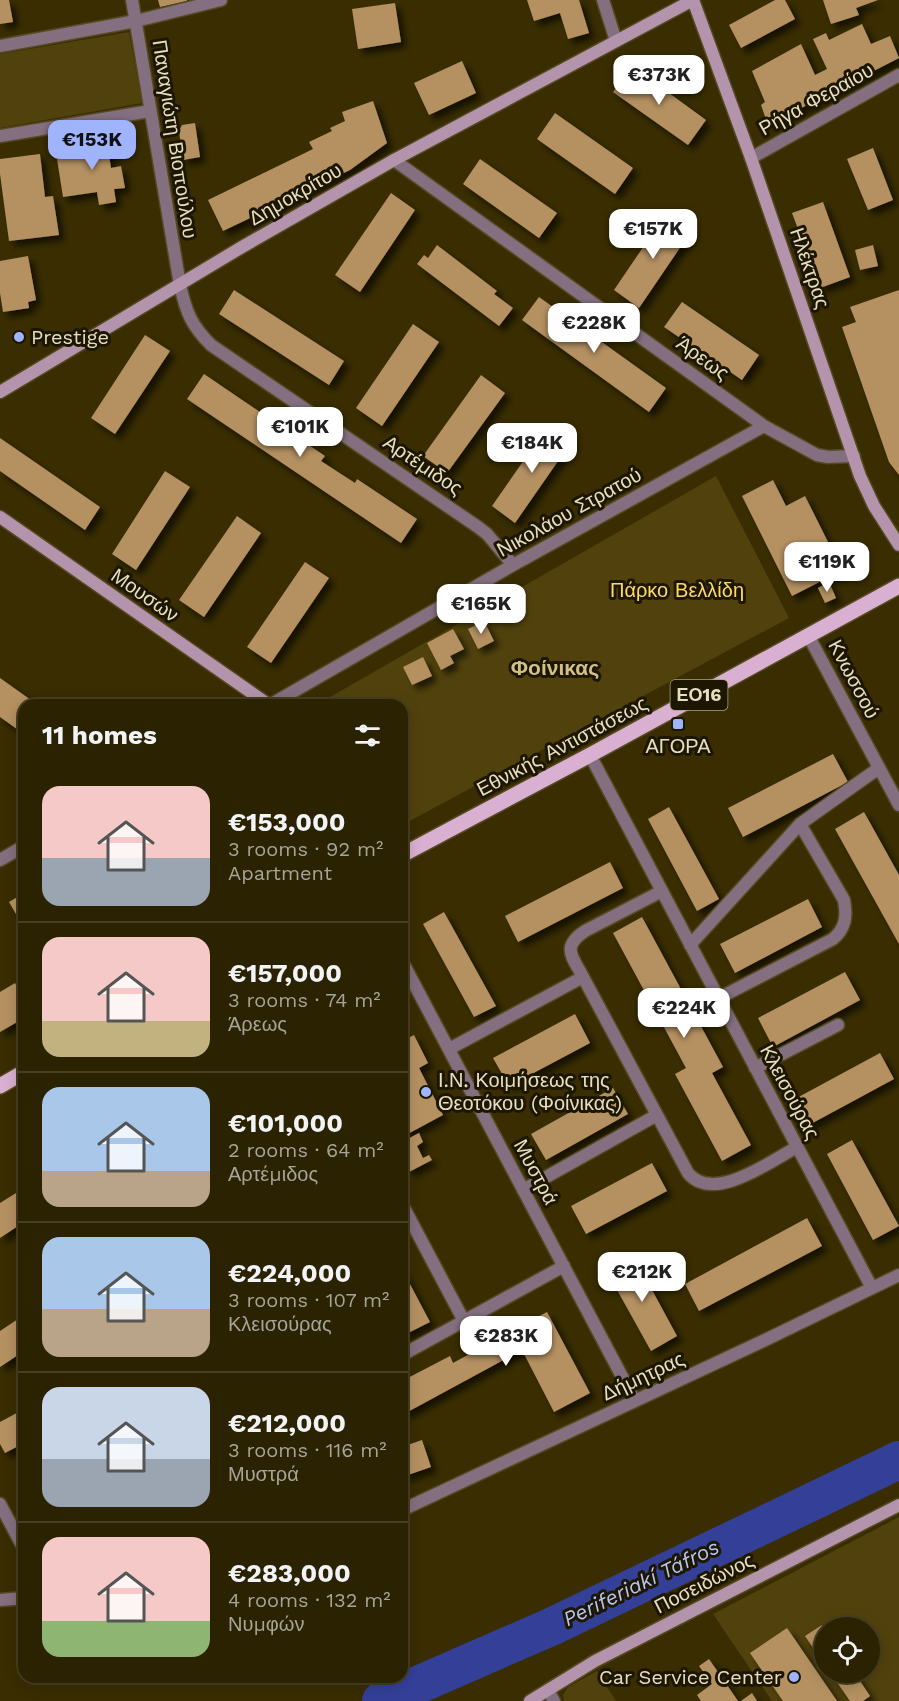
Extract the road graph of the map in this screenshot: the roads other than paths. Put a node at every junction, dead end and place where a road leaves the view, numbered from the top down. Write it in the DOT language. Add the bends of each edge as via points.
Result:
graph roads {
  1 [pos="132,0"];
  2 [pos="221,0"];
  3 [pos="603,0"];
  4 [pos="693,0"];
  5 [pos="136,21"];
  6 [pos="616,41"];
  7 [pos="0,46"];
  8 [pos="899,75"];
  9 [pos="150,111"];
  10 [pos="0,136"];
  11 [pos="751,158"];
  12 [pos="394,160"];
  13 [pos="180,285"];
  14 [pos="0,392"];
  15 [pos="764,426"];
  16 [pos="854,456"];
  17 [pos="0,517"];
  18 [pos="899,545"];
  19 [pos="513,565"];
  20 [pos="899,586"];
  21 [pos="808,635"];
  22 [pos="260,699"];
  23 [pos="279,699"];
  24 [pos="590,755"];
  25 [pos="879,768"];
  26 [pos="899,805"];
  27 [pos="801,824"];
  28 [pos="18,850"];
  29 [pos="408,852"];
  30 [pos="0,860"];
  31 [pos="662,891"];
  32 [pos="690,945"];
  33 [pos="408,972"];
  34 [pos="583,977"];
  35 [pos="719,998"];
  36 [pos="838,1024"];
  37 [pos="449,1049"];
  38 [pos="755,1068"];
  39 [pos="18,1076"];
  40 [pos="0,1086"];
  41 [pos="657,1115"];
  42 [pos="797,1147"];
  43 [pos="523,1190"];
  44 [pos="408,1215"];
  45 [pos="564,1266"];
  46 [pos="899,1275"];
  47 [pos="872,1288"];
  48 [pos="464,1321"];
  49 [pos="408,1351"];
  50 [pos="634,1401"];
  51 [pos="0,1504"];
  52 [pos="899,1505"];
  53 [pos="408,1507"];
  54 [pos="18,1538"];
  55 [pos="18,1598"];
  56 [pos="0,1600"];
  57 [pos="551,1696"];
  58 [pos="530,1701"];
  1 -- 5 [label="street, Παναγιώτη Βιοπούλου"];
  2 -- 5 [label="street"];
  3 -- 6 [label="street"];
  4 -- 6 [label="street, Δημοκρίτου"];
  4 -- 11 [label="street, Ηλέκτρας"];
  5 -- 7 [label="street"];
  5 -- 9 [label="street, Παναγιώτη Βιοπούλου"];
  6 -- 12 [label="street, Δημοκρίτου"];
  8 -- 11 [label="street, Ρήγα Φεραίου"];
  9 -- 10 [label="street"];
  9 -- 13 [label="street, Παναγιώτη Βιοπούλου"];
  11 -- 16 [label="street, Ηλέκτρας"];
  12 -- 13 [label="street, Δημοκρίτου"];
  12 -- 15 [label="street, Άρεως"];
  13 -- 14 [label="street, Δημοκρίτου"];
  13 -- 19 [label="street, Αρτέμιδος" via="192,323 211,345 478,526"];
  15 -- 16 [label="street, Άρεως" via="817,455"];
  15 -- 19 [label="street, Νικολάου Στρατού"];
  16 -- 18 [label="street, Ηλέκτρας" via="874,506"];
  17 -- 22 [label="street, Μουσών"];
  19 -- 23 [label="street, Νικολάου Στρατού"];
  20 -- 21 [label="main road, Εθνικής Αντιστάσεως / ΕΟ16"];
  21 -- 24 [label="main road, Εθνικής Αντιστάσεως / ΕΟ16"];
  21 -- 25 [label="street, Κνωσσού"];
  24 -- 29 [label="main road, Εθνικής Αντιστάσεως / ΕΟ16"];
  24 -- 31 [label="street, Κλεισούρας"];
  25 -- 26 [label="street, Κνωσσού"];
  25 -- 27 [label="street"];
  27 -- 32 [label="street"];
  27 -- 35 [label="street" via="844,900 846,912 840,933"];
  28 -- 30 [label="street"];
  31 -- 32 [label="street, Κλεισούρας"];
  31 -- 34 [label="street" via="574,938 570,951"];
  32 -- 35 [label="street, Κλεισούρας"];
  33 -- 37 [label="street, Μυστρά"];
  34 -- 37 [label="street"];
  34 -- 41 [label="street"];
  35 -- 38 [label="street, Κλεισούρας"];
  36 -- 38 [label="street"];
  37 -- 43 [label="street, Μυστρά"];
  38 -- 42 [label="street, Κλεισούρας"];
  39 -- 40 [label="main road"];
  41 -- 42 [label="street" via="692,1179 706,1185 731,1181"];
  41 -- 43 [label="street"];
  42 -- 47 [label="street, Κλεισούρας"];
  43 -- 45 [label="street, Μυστρά"];
  44 -- 48 [label="street"];
  45 -- 48 [label="street"];
  45 -- 50 [label="street, Μυστρά"];
  46 -- 47 [label="street, Δήμητρας"];
  47 -- 50 [label="street, Δήμητρας"];
  48 -- 49 [label="street"];
  50 -- 53 [label="street, Δήμητρας"];
  51 -- 54 [label="street"];
  52 -- 57 [label="street, Ποσειδώνος" via="595,1661"];
  55 -- 56 [label="street"];
  57 -- 58 [label="street, Ποσειδώνος"];
}
